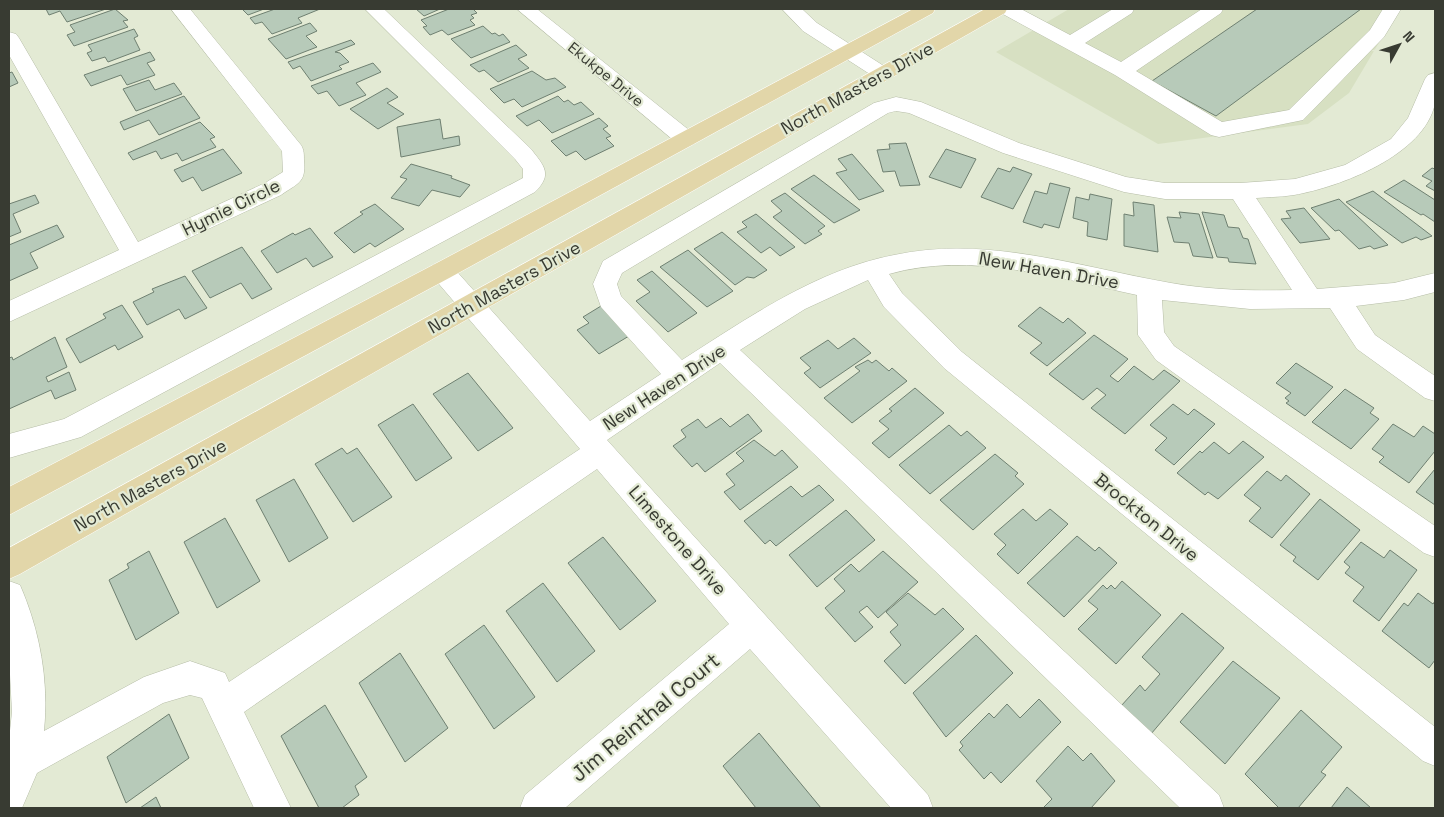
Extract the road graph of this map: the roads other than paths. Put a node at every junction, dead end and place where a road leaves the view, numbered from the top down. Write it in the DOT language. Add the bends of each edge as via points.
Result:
graph roads {
  1 [pos="180,9"];
  2 [pos="374,9"];
  3 [pos="526,9"];
  4 [pos="791,9"];
  5 [pos="926,9"];
  6 [pos="998,9"];
  7 [pos="1008,9"];
  8 [pos="1125,9"];
  9 [pos="1214,9"];
  10 [pos="1392,9"];
  11 [pos="9,38"];
  12 [pos="1071,43"];
  13 [pos="846,51"];
  14 [pos="1122,71"];
  15 [pos="883,74"];
  16 [pos="1435,79"];
  17 [pos="686,139"];
  18 [pos="1240,191"];
  19 [pos="133,254"];
  20 [pos="874,270"];
  21 [pos="442,272"];
  22 [pos="1435,282"];
  23 [pos="1149,289"];
  24 [pos="1337,298"];
  25 [pos="1311,300"];
  26 [pos="472,305"];
  27 [pos="9,312"];
  28 [pos="722,349"];
  29 [pos="679,375"];
  30 [pos="1435,390"];
  31 [pos="595,444"];
  32 [pos="9,446"];
  33 [pos="9,502"];
  34 [pos="1435,543"];
  35 [pos="9,564"];
  36 [pos="9,596"];
  37 [pos="752,626"];
  38 [pos="223,706"];
  39 [pos="1435,749"];
  40 [pos="13,785"];
  41 [pos="273,808"];
  42 [pos="538,808"];
  43 [pos="915,808"];
  44 [pos="1206,808"];
  1 -- 19 [label="street, Hymie Circle" via="293,150 294,175 272,189"];
  2 -- 32 [label="street" via="524,154 534,168 534,180 527,187 71,429"];
  3 -- 17 [label="street, Ekukpe Drive"];
  4 -- 13 [label="street" via="810,27"];
  5 -- 13 [label="main road, North Masters Drive"];
  6 -- 15 [label="main road, North Masters Drive"];
  7 -- 12 [label="street"];
  8 -- 12 [label="street"];
  9 -- 14 [label="street"];
  10 -- 14 [label="street" via="1377,33 1296,115 1219,130"];
  11 -- 19 [label="street"];
  12 -- 14 [label="street"];
  13 -- 15 [label="street"];
  13 -- 17 [label="main road, North Masters Drive"];
  15 -- 26 [label="main road, North Masters Drive"];
  16 -- 18 [label="street" via="1418,120 1399,144 1353,170 1295,187"];
  17 -- 21 [label="main road, North Masters Drive"];
  18 -- 25 [label="street"];
  18 -- 29 [label="street" via="1164,191 1124,184 1012,148 914,107 896,104 881,108 612,267 606,284 610,300"];
  19 -- 27 [label="street, Hymie Circle"];
  20 -- 23 [label="street, New Haven Drive" via="920,259 977,256 1077,271"];
  20 -- 28 [label="street, New Haven Drive" via="838,281 802,298"];
  20 -- 39 [label="street, Brockton Drive" via="893,300 954,360"];
  21 -- 26 [label="street, Limestone Drive"];
  21 -- 33 [label="main road, North Masters Drive"];
  22 -- 24 [label="street, New Haven Drive" via="1378,294"];
  23 -- 25 [label="street, New Haven Drive" via="1210,297"];
  23 -- 34 [label="street" via="1151,335 1165,353"];
  24 -- 25 [label="street, New Haven Drive"];
  24 -- 30 [label="street" via="1366,342"];
  26 -- 31 [label="street, Limestone Drive"];
  26 -- 35 [label="main road, North Masters Drive"];
  28 -- 29 [label="street, New Haven Drive"];
  28 -- 44 [label="street"];
  29 -- 31 [label="street, New Haven Drive"];
  31 -- 37 [label="street, Limestone Drive"];
  31 -- 38 [label="street, New Haven Drive"];
  36 -- 40 [label="street" via="26,659 29,712"];
  37 -- 42 [label="street, Jim Reinthal Court"];
  37 -- 43 [label="street, Limestone Drive"];
  38 -- 40 [label="street" via="213,685 190,678 156,689"];
  38 -- 41 [label="street"];
}
